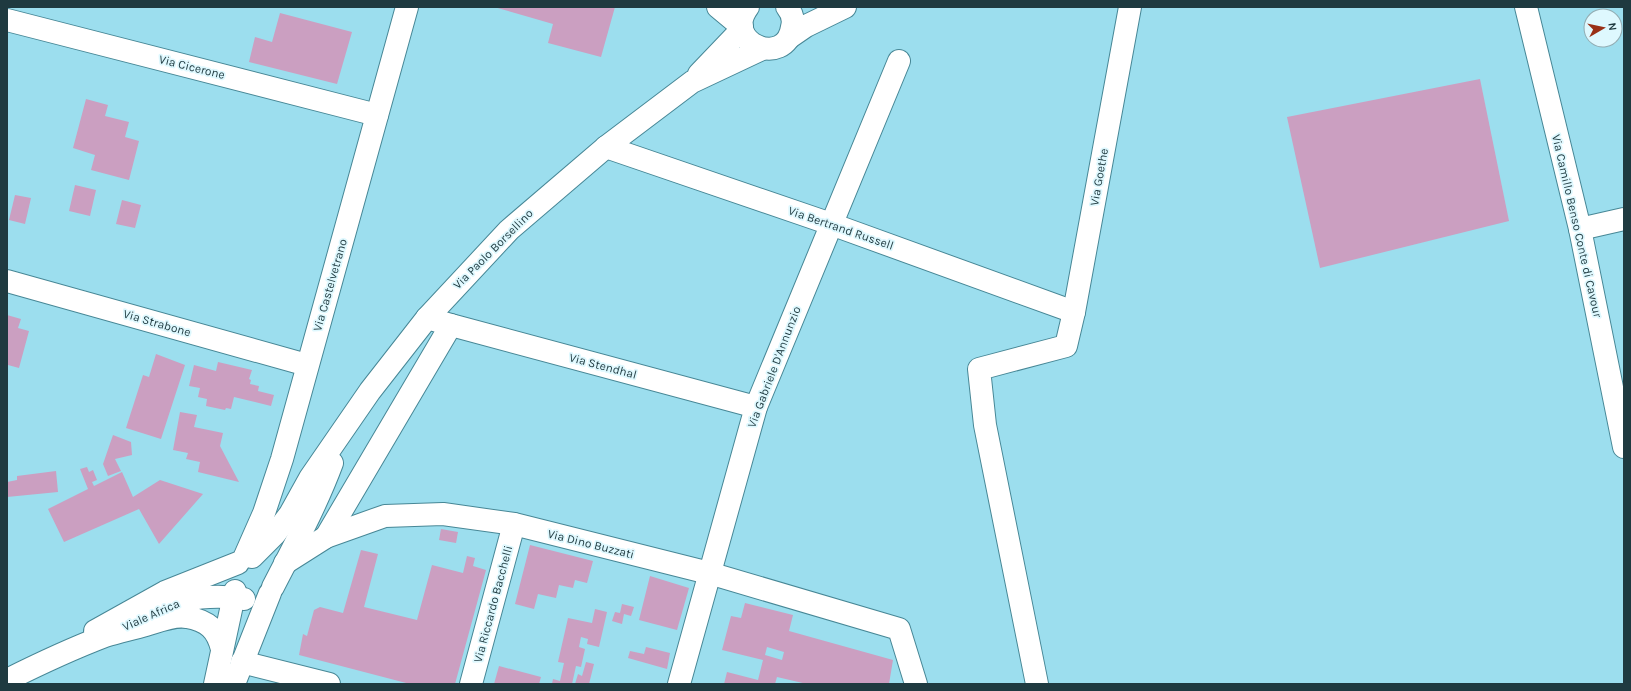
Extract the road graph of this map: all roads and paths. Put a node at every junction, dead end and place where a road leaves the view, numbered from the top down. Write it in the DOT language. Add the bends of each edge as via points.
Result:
graph roads {
  1 [pos="407,7"];
  2 [pos="718,7"];
  3 [pos="786,7"];
  4 [pos="845,7"];
  5 [pos="1130,7"];
  6 [pos="1526,7"];
  7 [pos="7,20"];
  8 [pos="744,21"];
  9 [pos="790,37"];
  10 [pos="762,49"];
  11 [pos="899,61"];
  12 [pos="692,82"];
  13 [pos="377,115"];
  14 [pos="606,147"];
  15 [pos="1624,219"];
  16 [pos="831,224"];
  17 [pos="1580,229"];
  18 [pos="7,281"];
  19 [pos="1074,312"];
  20 [pos="427,318"];
  21 [pos="451,326"];
  22 [pos="307,365"];
  23 [pos="756,407"];
  24 [pos="343,432"];
  25 [pos="1624,447"];
  26 [pos="514,524"];
  27 [pos="326,537"];
  28 [pos="245,560"];
  29 [pos="286,563"];
  30 [pos="709,573"];
  31 [pos="272,590"];
  32 [pos="238,596"];
  33 [pos="106,636"];
  34 [pos="222,649"];
  35 [pos="62,653"];
  36 [pos="242,662"];
  37 [pos="7,680"];
  38 [pos="215,684"];
  39 [pos="234,684"];
  40 [pos="329,684"];
  41 [pos="471,684"];
  42 [pos="679,684"];
  43 [pos="916,684"];
  44 [pos="1037,684"];
  1 -- 13 [label="street, Via Castelvetrano"];
  2 -- 8 [label="street"];
  3 -- 9 [label="street" via="793,22"];
  4 -- 9 [label="street"];
  5 -- 19 [label="street, Via Goethe"];
  6 -- 17 [label="street, Via Camillo Benso Conte di Cavour"];
  7 -- 13 [label="street, Via Cicerone"];
  8 -- 10 [label="street" via="747,38"];
  8 -- 12 [label="street, Via Paolo Borsellino"];
  9 -- 10 [label="street, Via Paolo Borsellino" via="775,48"];
  10 -- 12 [label="street, Via Paolo Borsellino"];
  11 -- 16 [label="street, Via Gabriele D'Annunzio"];
  12 -- 14 [label="street, Via Paolo Borsellino"];
  13 -- 22 [label="street, Via Castelvetrano"];
  14 -- 16 [label="street, Via Bertrand Russell"];
  14 -- 20 [label="street, Via Paolo Borsellino" via="508,230"];
  15 -- 17 [label="street"];
  16 -- 19 [label="street, Via Bertrand Russell"];
  16 -- 23 [label="street, Via Gabriele D'Annunzio"];
  17 -- 25 [label="street, Via Camillo Benso Conte di Cavour"];
  18 -- 22 [label="street, Via Strabone"];
  19 -- 44 [label="street, Via Goethe" via="1066,346 979,369 985,425"];
  20 -- 21 [label="street, Via Stendhal"];
  20 -- 24 [label="street, Via Paolo Borsellino" via="370,391"];
  21 -- 23 [label="street, Via Stendhal"];
  21 -- 27 [label="street"];
  22 -- 28 [label="street, Via Castelvetrano" via="282,459"];
  23 -- 30 [label="street, Via Gabriele D'Annunzio"];
  24 -- 28 [label="street" via="275,534"];
  24 -- 29 [label="street" via="323,486"];
  26 -- 27 [label="street, Via Dino Buzzati" via="443,514 385,516"];
  26 -- 30 [label="street, Via Dino Buzzati"];
  26 -- 41 [label="street, Via Riccardo Bacchelli"];
  27 -- 29 [label="street, Via Dino Buzzati"];
  28 -- 31 [label="street" via="263,559 271,566 275,576"];
  28 -- 32 [label="street" via="232,574 232,586"];
  28 -- 35 [label="street" via="165,592 101,627"];
  29 -- 31 [label="street"];
  30 -- 42 [label="street, Via Gabriele D'Annunzio"];
  30 -- 43 [label="street, Via Dino Buzzati" via="899,629"];
  31 -- 32 [label="street" via="258,600 251,601"];
  31 -- 36 [label="street"];
  32 -- 33 [label="street, Viale Africa" via="188,599 165,606"];
  32 -- 34 [label="street"];
  33 -- 34 [label="street" via="174,617 186,617 211,626 219,637"];
  33 -- 35 [label="street"];
  34 -- 38 [label="street"];
  35 -- 37 [label="street"];
  36 -- 39 [label="street"];
  36 -- 40 [label="street"];
}
